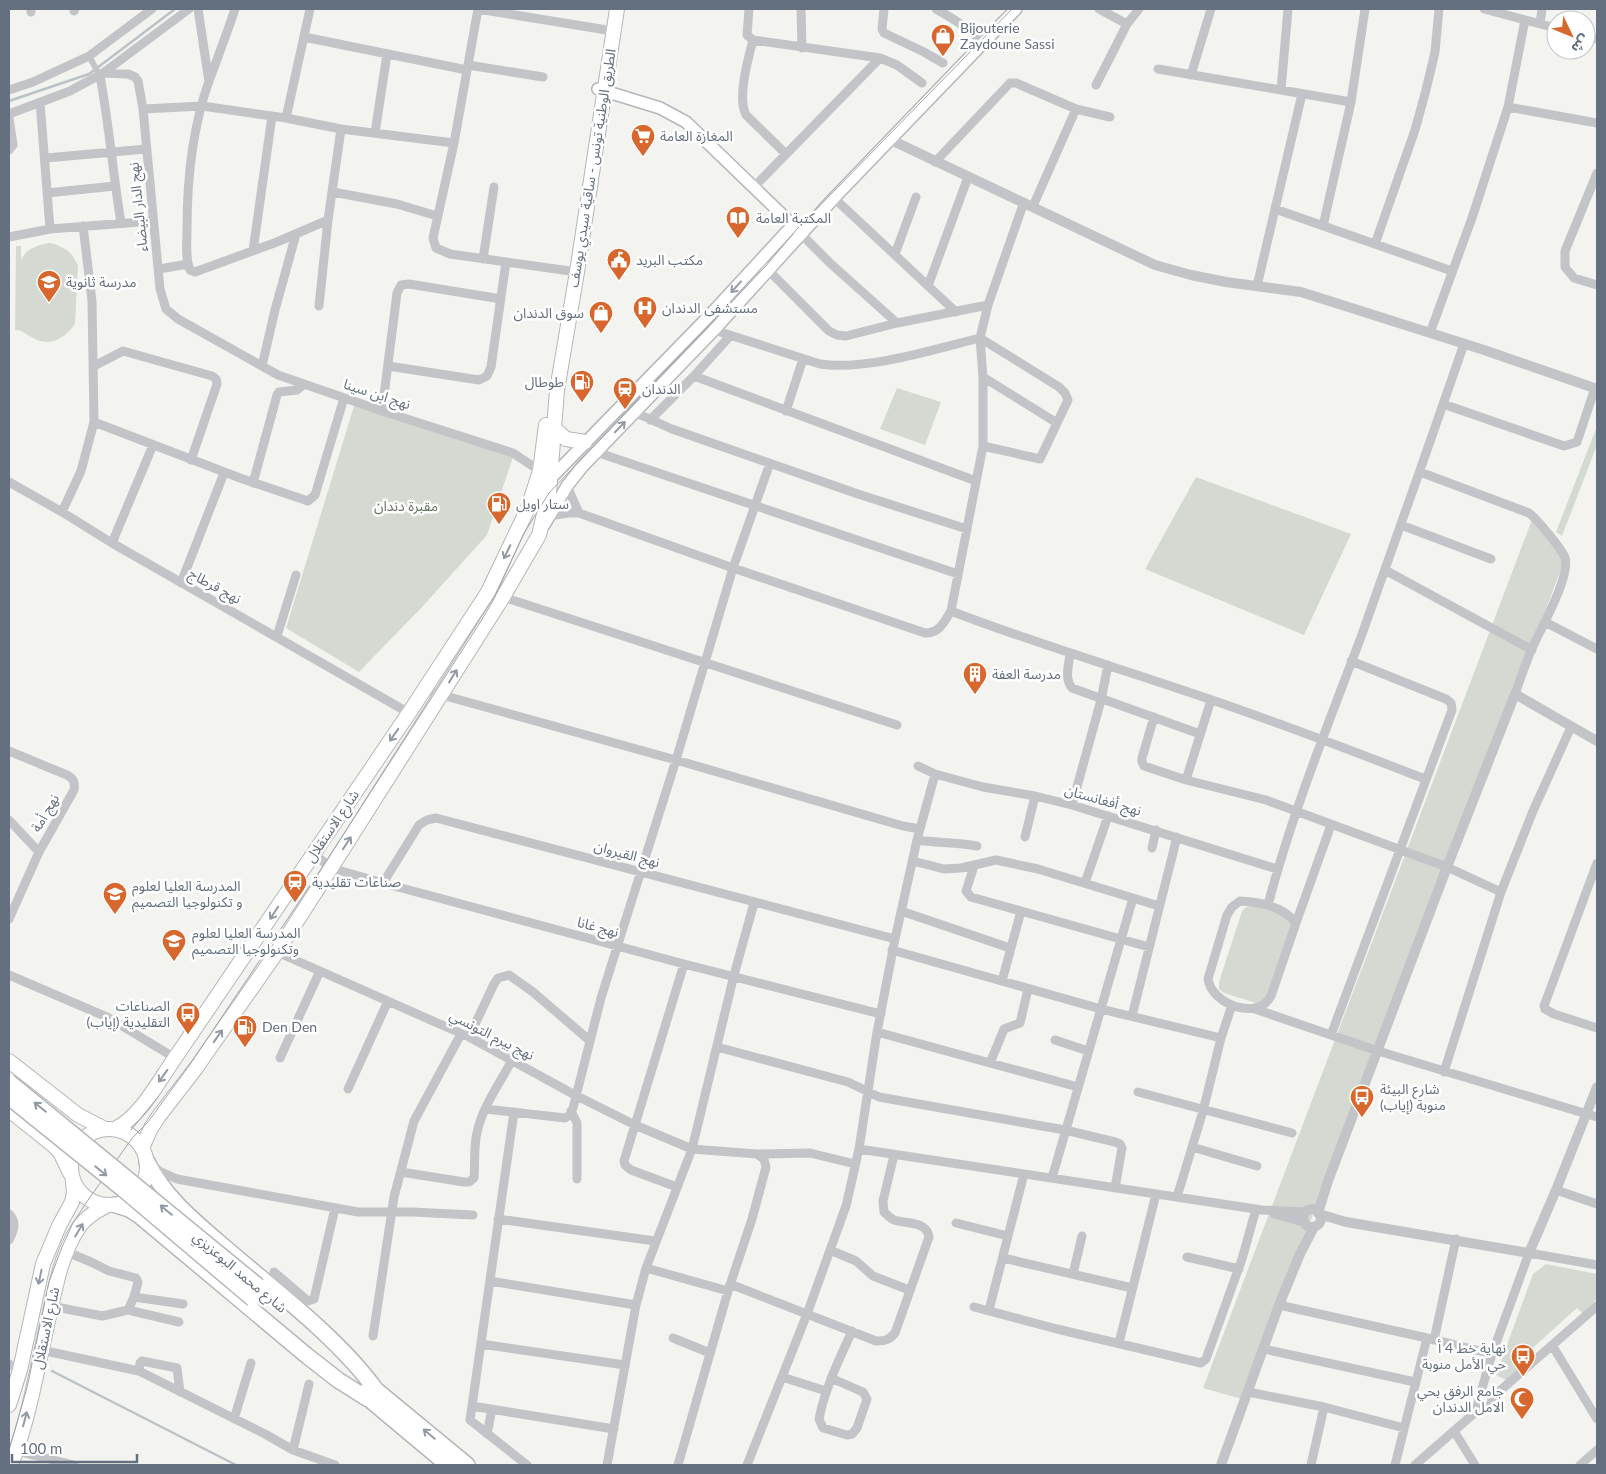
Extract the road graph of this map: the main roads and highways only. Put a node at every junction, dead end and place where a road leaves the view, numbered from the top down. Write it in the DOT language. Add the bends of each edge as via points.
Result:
graph roads {
  1 [pos="610,9"];
  2 [pos="617,9"];
  3 [pos="1016,9"];
  4 [pos="610,30"];
  5 [pos="601,90"];
  6 [pos="793,225"];
  7 [pos="801,234"];
  8 [pos="573,272"];
  9 [pos="554,428"];
  10 [pos="585,442"];
  11 [pos="545,474"];
  12 [pos="528,508"];
  13 [pos="539,535"];
  14 [pos="9,1061"];
  15 [pos="9,1082"];
  16 [pos="9,1108"];
  17 [pos="110,1129"];
  18 [pos="145,1155"];
  19 [pos="72,1178"];
  20 [pos="111,1205"];
  21 [pos="255,1292"];
  22 [pos="15,1367"];
  23 [pos="372,1395"];
  24 [pos="9,1405"];
  25 [pos="10,1465"];
  26 [pos="448,1465"];
  27 [pos="467,1465"];
  1 -- 4 [label="main road, الطريق الوطنية تونس - ساقية سيدي يوسف"];
  2 -- 4 [label="main road, الطريق الوطنية تونس - ساقية سيدي يوسف"];
  3 -- 7 [label="main road"];
  4 -- 5 [label="main road, الطريق الوطنية تونس - ساقية سيدي يوسف"];
  5 -- 6 [label="main road" via="675,114"];
  5 -- 8 [label="main road, الطريق الوطنية تونس - ساقية سيدي يوسف"];
  6 -- 7 [label="main road"];
  6 -- 10 [label="main road, one-way"];
  13 -- 7 [label="main road, one-way" via="567,486 596,452"];
  8 -- 9 [label="main road, الطريق الوطنية تونس - ساقية سيدي يوسف"];
  8 -- 11 [label="main road, الطريق الوطنية تونس - ساقية سيدي يوسف"];
  9 -- 10 [label="main road" via="566,440"];
  9 -- 11 [label="main road, الطريق الوطنية تونس - ساقية سيدي يوسف"];
  10 -- 11 [label="main road"];
  11 -- 12 [label="main road, الطريق الوطنية تونس - ساقية سيدي يوسف"];
  11 -- 13 [label="main road, الطريق الوطنية تونس - ساقية سيدي يوسف" via="549,493"];
  12 -- 17 [label="main road, شارع الاستقلال, one-way" via="488,592 270,920 135,1115 126,1124"];
  18 -- 13 [label="main road, شارع الاستقلال, one-way" via="159,1116 277,952 441,696"];
  14 -- 17 [label="main road" via="78,1116"];
  21 -- 15 [label="highway, شارع محمد البوعزيزي, one-way, bridge"];
  16 -- 19 [label="main road, شارع محمد البوعزيزي" via="60,1152"];
  16 -- 21 [label="highway, شارع محمد البوعزيزي, one-way, bridge" via="123,1189"];
  17 -- 18 [label="main road" via="128,1134"];
  17 -- 19 [label="main road" via="94,1132 78,1144 70,1163"];
  18 -- 20 [label="main road" via="143,1185 132,1198"];
  18 -- 23 [label="highway" via="154,1176 170,1196 358,1367"];
  19 -- 20 [label="main road" via="88,1200"];
  19 -- 22 [label="main road, شارع الاستقلال, one-way" via="72,1202 43,1264"];
  20 -- 23 [label="highway" via="129,1209 140,1216 338,1380"];
  25 -- 20 [label="main road, شارع الاستقلال, one-way" via="56,1282 67,1252 88,1217"];
  21 -- 23 [label="highway, شارع محمد البوعزيزي"];
  22 -- 24 [label="main road, شارع الاستقلال"];
  23 -- 26 [label="highway, شارع محمد البوعزيزي"];
  27 -- 23 [label="highway, شارع محمد البوعزيزي, one-way"];
}
